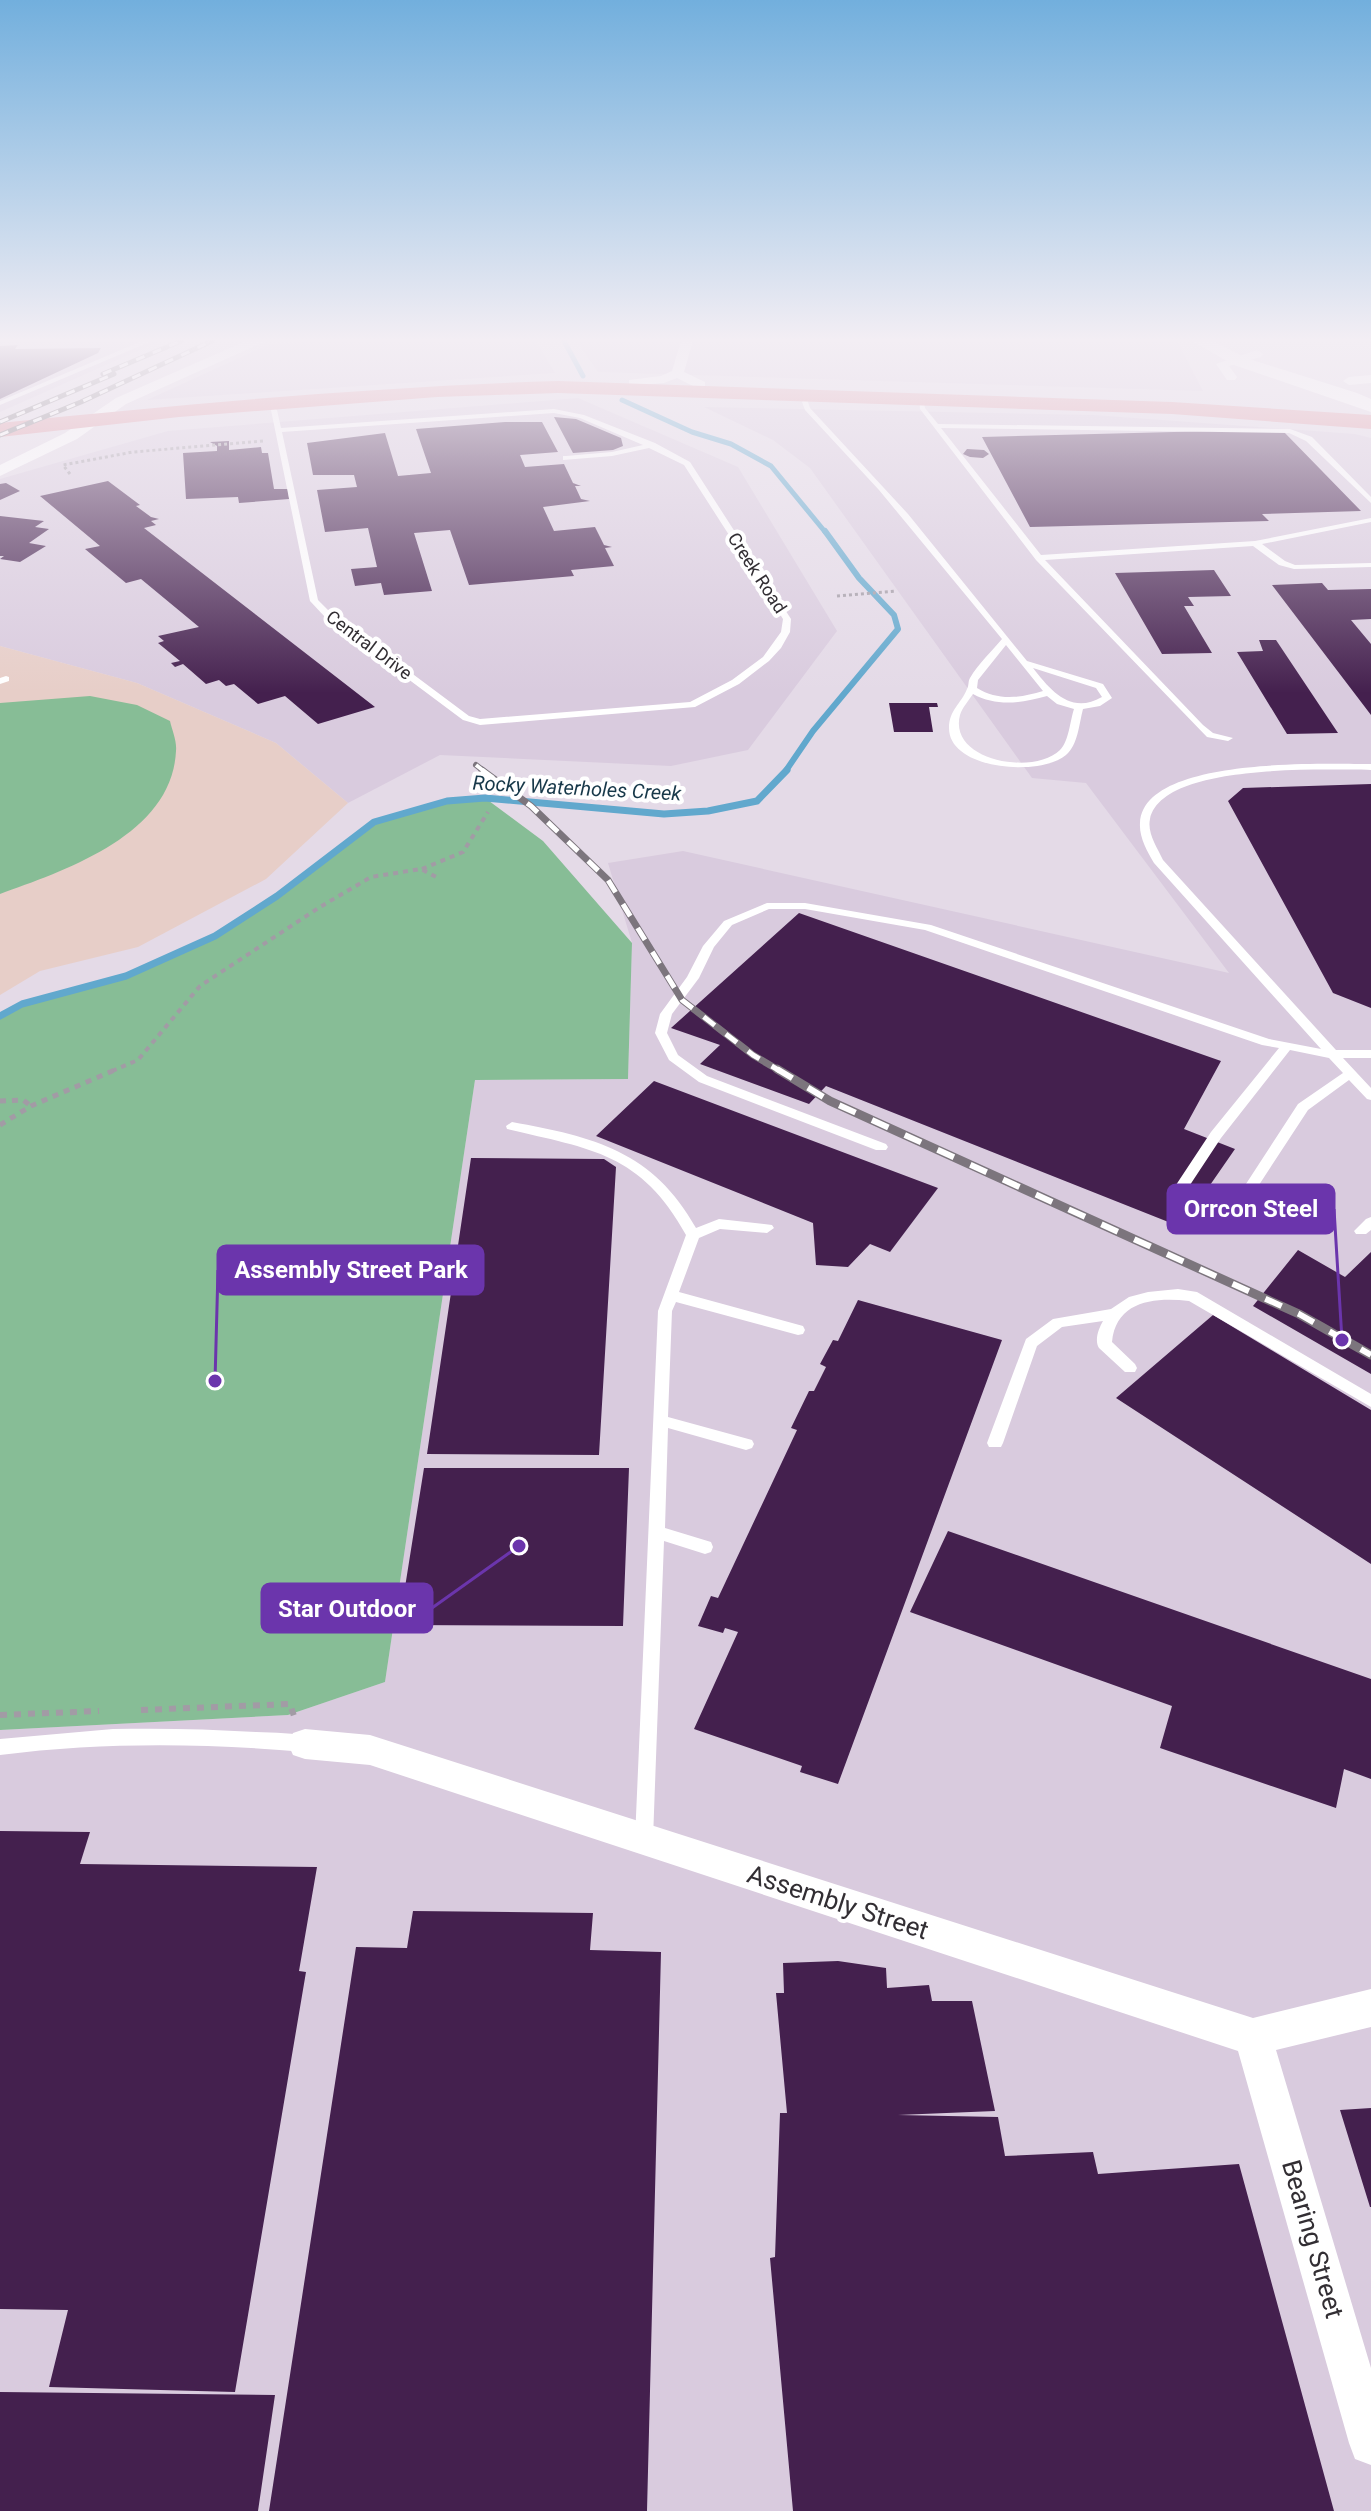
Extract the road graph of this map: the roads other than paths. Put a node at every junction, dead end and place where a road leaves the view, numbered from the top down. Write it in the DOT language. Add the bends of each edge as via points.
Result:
graph roads {
  1 [pos="29,458"];
  2 [pos="285,458"];
  3 [pos="676,458"];
  4 [pos="856,458"];
  5 [pos="961,458"];
  6 [pos="1328,458"];
  7 [pos="0,459"];
  8 [pos="1371,501"];
  9 [pos="1371,520"];
  10 [pos="1255,543"];
  11 [pos="1039,558"];
  12 [pos="1371,565"];
  13 [pos="1006,639"];
  14 [pos="1026,663"];
  15 [pos="972,689"];
  16 [pos="1050,692"];
  17 [pos="1079,706"];
  18 [pos="466,718"];
  19 [pos="1228,738"];
  20 [pos="1371,767"];
  21 [pos="1287,1046"];
  22 [pos="1330,1054"];
  23 [pos="1371,1054"];
  24 [pos="1349,1074"];
  25 [pos="1371,1096"];
  26 [pos="512,1126"];
  27 [pos="881,1147"];
  28 [pos="767,1228"];
  29 [pos="693,1235"];
  30 [pos="670,1295"];
  31 [pos="1111,1314"];
  32 [pos="798,1330"];
  33 [pos="1130,1368"];
  34 [pos="1371,1401"];
  35 [pos="660,1420"];
  36 [pos="995,1443"];
  37 [pos="746,1444"];
  38 [pos="656,1532"];
  39 [pos="705,1547"];
  40 [pos="305,1744"];
  41 [pos="0,1747"];
  42 [pos="644,1839"];
  43 [pos="1371,2008"];
  44 [pos="1253,2037"];
  45 [pos="1371,2443"];
  1 -- 7 [label="street"];
  2 -- 18 [label="lane, Central Drive" via="314,601"];
  3 -- 18 [label="lane, Creek Road" via="687,464 787,619 785,636 775,650 716,694 692,705 500,722"];
  4 -- 13 [label="lane"];
  5 -- 11 [label="lane"];
  6 -- 8 [label="lane"];
  9 -- 10 [label="lane"];
  10 -- 11 [label="lane"];
  10 -- 12 [label="lane" via="1294,567"];
  11 -- 19 [label="lane" via="1200,727"];
  13 -- 14 [label="lane"];
  13 -- 15 [label="lane" via="973,680"];
  14 -- 16 [label="lane"];
  14 -- 17 [label="lane" via="1086,680 1106,692 1100,704"];
  15 -- 16 [label="lane" via="1004,700"];
  15 -- 17 [label="lane" via="952,720 955,738 964,749 994,763 1052,761 1065,752"];
  16 -- 17 [label="lane" via="1057,701"];
  20 -- 22 [label="lane" via="1221,772 1159,794 1146,813 1145,834 1158,861"];
  21 -- 22 [label="lane"];
  21 -- 24 [label="lane" via="1216,1135 1179,1191 1180,1201 1220,1215 1233,1214 1303,1107"];
  21 -- 27 [label="lane" via="927,927 805,906 767,906 728,923 666,1014 661,1033 673,1057 703,1079"];
  22 -- 23 [label="lane"];
  22 -- 24 [label="lane"];
  24 -- 25 [label="lane"];
  26 -- 29 [label="lane" via="572,1136 624,1158 656,1183 685,1216"];
  28 -- 29 [label="lane" via="719,1224"];
  29 -- 30 [label="lane"];
  30 -- 32 [label="lane"];
  30 -- 35 [label="lane"];
  31 -- 33 [label="lane" via="1104,1344"];
  31 -- 34 [label="lane" via="1150,1294 1192,1296"];
  31 -- 36 [label="lane" via="1058,1323 1031,1343"];
  35 -- 37 [label="lane"];
  35 -- 38 [label="lane"];
  38 -- 39 [label="lane"];
  38 -- 42 [label="lane"];
  40 -- 41 [label="lane" via="240,1737 45,1741"];
  40 -- 42 [label="street, Assembly Street" via="370,1750"];
  42 -- 44 [label="street, Assembly Street"];
  43 -- 44 [label="street"];
  44 -- 45 [label="street, Bearing Street"];
}
